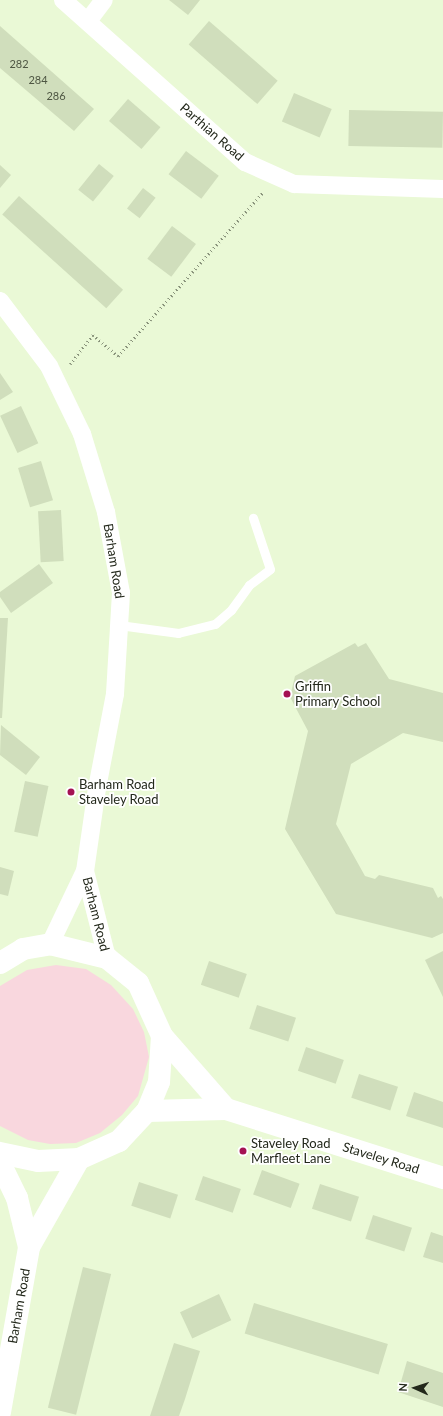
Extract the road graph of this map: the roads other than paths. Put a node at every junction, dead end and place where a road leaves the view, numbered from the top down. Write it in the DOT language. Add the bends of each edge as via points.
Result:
graph roads {
  1 [pos="63,0"];
  2 [pos="104,0"];
  3 [pos="88,21"];
  4 [pos="443,189"];
  5 [pos="0,301"];
  6 [pos="253,518"];
  7 [pos="119,625"];
  8 [pos="85,871"];
  9 [pos="50,944"];
  10 [pos="107,958"];
  11 [pos="0,963"];
  12 [pos="162,1036"];
  13 [pos="226,1109"];
  14 [pos="146,1111"];
  15 [pos="0,1153"];
  16 [pos="79,1159"];
  17 [pos="0,1163"];
  18 [pos="443,1178"];
  19 [pos="29,1247"];
  20 [pos="0,1412"];
  1 -- 3 [label="street, Parthian Road"];
  2 -- 3 [label="street"];
  3 -- 4 [label="street, Parthian Road" via="245,162 294,184"];
  5 -- 7 [label="street, Barham Road" via="49,366 82,434 106,512 121,593"];
  6 -- 7 [label="lane" via="270,569 249,585 232,610 215,624 178,633"];
  7 -- 8 [label="street, Barham Road" via="114,694"];
  8 -- 9 [label="street, Barham Road"];
  8 -- 10 [label="street, Barham Road"];
  9 -- 10 [label="street"];
  9 -- 11 [label="street" via="22,949"];
  10 -- 12 [label="street" via="138,983"];
  12 -- 13 [label="street"];
  12 -- 14 [label="street" via="160,1082"];
  13 -- 14 [label="street, Staveley Road"];
  13 -- 18 [label="street, Staveley Road"];
  14 -- 16 [label="street" via="119,1141"];
  15 -- 16 [label="street" via="38,1161"];
  16 -- 19 [label="street, Barham Road"];
  17 -- 19 [label="street, Barham Road" via="17,1198"];
  19 -- 20 [label="street, Barham Road"];
}
